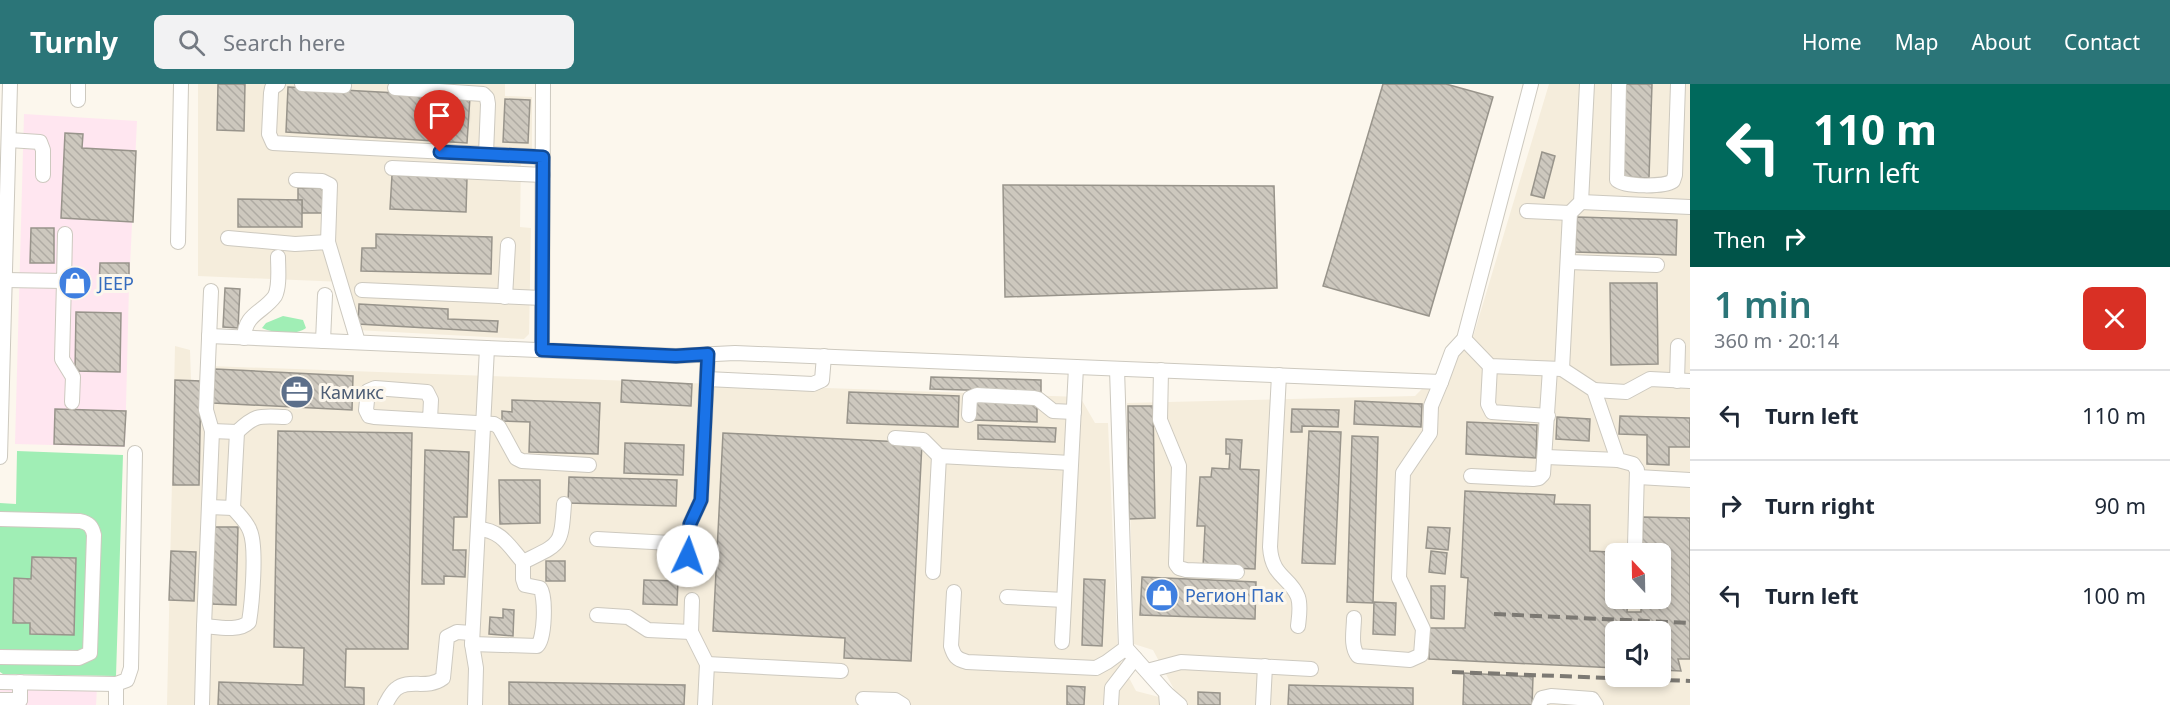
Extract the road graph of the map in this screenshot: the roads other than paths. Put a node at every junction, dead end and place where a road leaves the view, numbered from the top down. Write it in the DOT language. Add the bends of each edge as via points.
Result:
graph roads {
  1 [pos="10,84"];
  2 [pos="78,84"];
  3 [pos="181,84"];
  4 [pos="278,84"];
  5 [pos="302,84"];
  6 [pos="543,84"];
  7 [pos="1531,84"];
  8 [pos="1587,84"];
  9 [pos="1619,84"];
  10 [pos="1678,84"];
  11 [pos="344,86"];
  12 [pos="394,88"];
  13 [pos="78,100"];
  14 [pos="9,140"];
  15 [pos="486,154"];
  16 [pos="543,157"];
  17 [pos="4,164"];
  18 [pos="392,168"];
  19 [pos="43,175"];
  20 [pos="543,175"];
  21 [pos="296,180"];
  22 [pos="4,185"];
  23 [pos="1581,202"];
  24 [pos="1690,207"];
  25 [pos="1527,211"];
  26 [pos="1570,213"];
  27 [pos="3,214"];
  28 [pos="65,234"];
  29 [pos="228,238"];
  30 [pos="178,242"];
  31 [pos="328,242"];
  32 [pos="508,245"];
  33 [pos="278,256"];
  34 [pos="1568,262"];
  35 [pos="1657,265"];
  36 [pos="5,280"];
  37 [pos="64,281"];
  38 [pos="362,290"];
  39 [pos="211,291"];
  40 [pos="2,295"];
  41 [pos="325,295"];
  42 [pos="505,297"];
  43 [pos="542,298"];
  44 [pos="2,336"];
  45 [pos="209,336"];
  46 [pos="244,338"];
  47 [pos="1464,339"];
  48 [pos="323,341"];
  49 [pos="358,342"];
  50 [pos="1678,346"];
  51 [pos="487,348"];
  52 [pos="542,350"];
  53 [pos="708,354"];
  54 [pos="824,357"];
  55 [pos="1490,366"];
  56 [pos="1076,367"];
  57 [pos="1117,369"];
  58 [pos="1556,369"];
  59 [pos="1161,370"];
  60 [pos="1278,375"];
  61 [pos="707,379"];
  62 [pos="1683,381"];
  63 [pos="1441,382"];
  64 [pos="1594,390"];
  65 [pos="72,402"];
  66 [pos="1074,412"];
  67 [pos="969,415"];
  68 [pos="1548,416"];
  69 [pos="285,417"];
  70 [pos="1,419"];
  71 [pos="430,420"];
  72 [pos="483,423"];
  73 [pos="212,431"];
  74 [pos="237,432"];
  75 [pos="895,438"];
  76 [pos="135,453"];
  77 [pos="939,456"];
  78 [pos="1546,456"];
  79 [pos="0,457"];
  80 [pos="1618,460"];
  81 [pos="1071,463"];
  82 [pos="589,465"];
  83 [pos="1471,476"];
  84 [pos="1638,477"];
  85 [pos="1690,480"];
  86 [pos="564,504"];
  87 [pos="209,507"];
  88 [pos="233,508"];
  89 [pos="0,519"];
  90 [pos="478,529"];
  91 [pos="597,539"];
  92 [pos="1635,543"];
  93 [pos="524,562"];
  94 [pos="933,572"];
  95 [pos="1237,572"];
  96 [pos="954,592"];
  97 [pos="1008,597"];
  98 [pos="692,600"];
  99 [pos="1064,600"];
  100 [pos="597,615"];
  101 [pos="1354,618"];
  102 [pos="204,626"];
  103 [pos="1298,626"];
  104 [pos="691,632"];
  105 [pos="472,639"];
  106 [pos="1062,642"];
  107 [pos="1131,653"];
  108 [pos="0,657"];
  109 [pos="707,664"];
  110 [pos="1264,666"];
  111 [pos="1311,669"];
  112 [pos="1147,670"];
  113 [pos="841,671"];
  114 [pos="0,682"];
  115 [pos="20,682"];
  116 [pos="122,682"];
  117 [pos="863,699"];
  118 [pos="1166,699"];
  119 [pos="0,700"];
  120 [pos="18,703"];
  121 [pos="116,705"];
  122 [pos="202,705"];
  123 [pos="385,705"];
  124 [pos="475,705"];
  125 [pos="705,705"];
  126 [pos="903,705"];
  127 [pos="1111,705"];
  128 [pos="1180,705"];
  129 [pos="1263,705"];
  130 [pos="1539,705"];
  131 [pos="1596,705"];
  1 -- 14 [label="street"];
  2 -- 13 [label="street"];
  3 -- 30 [label="street"];
  4 -- 15 [label="street" via="271,93 268,134 273,143"];
  5 -- 11 [label="street"];
  6 -- 16 [label="street"];
  7 -- 47 [label="street"];
  8 -- 23 [label="street"];
  9 -- 10 [label="street" via="1617,180 1624,184 1664,185 1673,181 1675,175"];
  12 -- 15 [label="street" via="483,94 488,105"];
  14 -- 17 [label="street"];
  14 -- 19 [label="street" via="40,142 44,150"];
  15 -- 16 [label="street"];
  16 -- 20 [label="street"];
  17 -- 22 [label="street"];
  18 -- 20 [label="street"];
  20 -- 43 [label="street"];
  21 -- 31 [label="street" via="330,185"];
  22 -- 27 [label="street"];
  23 -- 24 [label="street"];
  23 -- 26 [label="street"];
  25 -- 26 [label="street"];
  26 -- 34 [label="street"];
  27 -- 36 [label="street"];
  28 -- 37 [label="street"];
  29 -- 31 [label="street" via="295,244"];
  31 -- 49 [label="street"];
  32 -- 42 [label="street"];
  33 -- 46 [label="street" via="276,292 246,323"];
  34 -- 35 [label="street"];
  34 -- 58 [label="street"];
  36 -- 37 [label="street"];
  36 -- 40 [label="street"];
  37 -- 65 [label="street" via="62,359 73,378"];
  38 -- 42 [label="street"];
  39 -- 45 [label="street"];
  40 -- 44 [label="street"];
  41 -- 48 [label="street"];
  42 -- 43 [label="street"];
  43 -- 52 [label="street"];
  44 -- 70 [label="street"];
  45 -- 46 [label="street"];
  45 -- 73 [label="street" via="206,410"];
  46 -- 48 [label="street"];
  47 -- 55 [label="street"];
  47 -- 63 [label="street" via="1452,352"];
  48 -- 49 [label="street"];
  49 -- 51 [label="street"];
  50 -- 62 [label="street"];
  51 -- 52 [label="street"];
  51 -- 72 [label="street"];
  52 -- 53 [label="street"];
  53 -- 54 [label="street"];
  53 -- 61 [label="street"];
  54 -- 56 [label="street"];
  54 -- 61 [label="street" via="822,380 813,384"];
  55 -- 58 [label="street"];
  55 -- 68 [label="street" via="1488,404 1492,412"];
  56 -- 57 [label="street"];
  56 -- 66 [label="street"];
  57 -- 59 [label="street"];
  57 -- 107 [label="street"];
  58 -- 64 [label="street"];
  58 -- 68 [label="street"];
  59 -- 60 [label="street"];
  59 -- 95 [label="street" via="1160,420 1179,466 1176,564 1186,570"];
  60 -- 63 [label="street"];
  60 -- 103 [label="street" via="1270,557 1297,594"];
  61 -- 91 [label="street" via="701,500 690,524 689,550"];
  62 -- 64 [label="street" via="1650,379 1626,392"];
  63 -- 101 [label="street" via="1431,406 1430,433 1403,473 1400,578 1423,629 1421,655 1410,660 1358,656 1353,645"];
  64 -- 80 [label="street"];
  66 -- 67 [label="street" via="1053,411 1034,398 977,395 970,398"];
  66 -- 81 [label="street"];
  68 -- 78 [label="street"];
  69 -- 74 [label="street" via="257,417"];
  70 -- 79 [label="street"];
  71 -- 71 [label="street" via="369,416 368,392 375,388 427,392 431,400"];
  71 -- 72 [label="street"];
  72 -- 82 [label="street" via="499,427 516,458 522,461"];
  72 -- 90 [label="street"];
  73 -- 74 [label="street"];
  73 -- 87 [label="street"];
  74 -- 88 [label="street"];
  75 -- 77 [label="street" via="923,440"];
  76 -- 116 [label="street" via="131,668"];
  77 -- 81 [label="street"];
  77 -- 94 [label="street"];
  78 -- 80 [label="street"];
  78 -- 83 [label="street" via="1539,478"];
  80 -- 84 [label="street" via="1633,464"];
  81 -- 99 [label="street"];
  84 -- 85 [label="street"];
  84 -- 92 [label="street"];
  86 -- 93 [label="street" via="561,538"];
  87 -- 88 [label="street"];
  87 -- 102 [label="street"];
  88 -- 102 [label="street" via="247,523 254,546 249,622 238,628"];
  89 -- 108 [label="street" via="87,522 94,535 90,653 79,658"];
  90 -- 93 [label="street" via="496,532"];
  90 -- 105 [label="street"];
  93 -- 105 [label="street" via="523,582 540,588 544,596 540,644 532,647"];
  96 -- 107 [label="street" via="951,646 958,660 1095,668"];
  97 -- 99 [label="street"];
  98 -- 104 [label="street"];
  99 -- 106 [label="street"];
  100 -- 104 [label="street" via="628,617 648,630"];
  102 -- 122 [label="street"];
  104 -- 109 [label="street"];
  105 -- 123 [label="street" via="457,632 447,637 443,678 428,685 402,685"];
  105 -- 124 [label="street"];
  107 -- 112 [label="street"];
  107 -- 127 [label="street" via="1112,688"];
  109 -- 113 [label="street"];
  109 -- 125 [label="street"];
  110 -- 111 [label="street"];
  110 -- 112 [label="street" via="1181,662"];
  110 -- 129 [label="street"];
  112 -- 118 [label="street"];
  114 -- 115 [label="street"];
  115 -- 116 [label="street"];
  115 -- 120 [label="street"];
  116 -- 121 [label="street"];
  117 -- 126 [label="street" via="895,700"];
  118 -- 128 [label="street"];
  119 -- 120 [label="street"];
  130 -- 131 [label="street" via="1542,698 1551,696 1592,699"];
}
